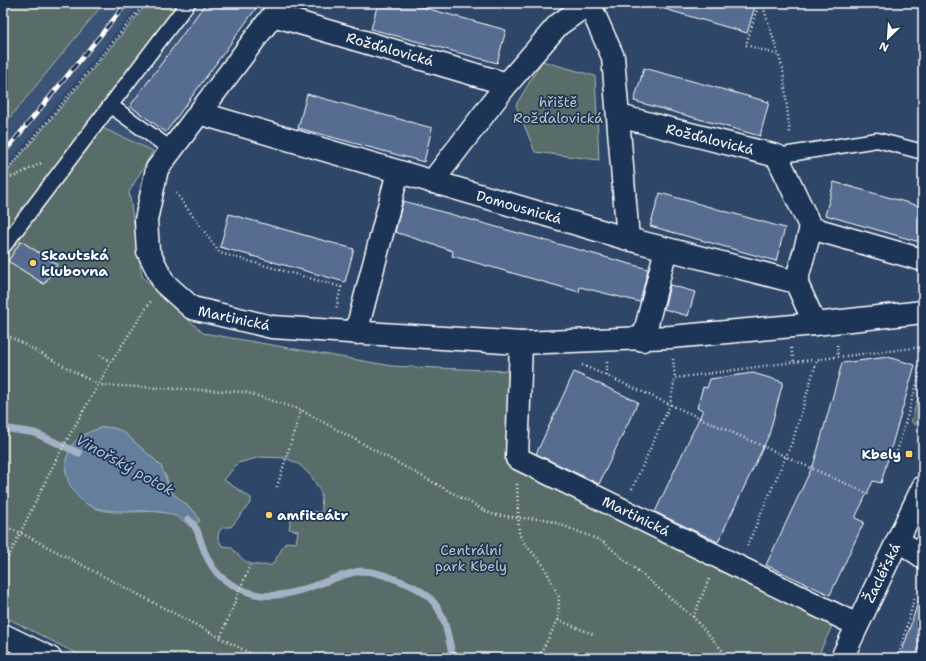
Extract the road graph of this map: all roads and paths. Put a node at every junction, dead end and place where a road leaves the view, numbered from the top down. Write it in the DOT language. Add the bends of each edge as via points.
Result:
graph roads {
  1 [pos="145,3"];
  2 [pos="188,3"];
  3 [pos="589,3"];
  4 [pos="758,3"];
  5 [pos="762,3"];
  6 [pos="278,9"];
  7 [pos="779,55"];
  8 [pos="507,84"];
  9 [pos="112,106"];
  10 [pos="199,113"];
  11 [pos="619,116"];
  12 [pos="172,150"];
  13 [pos="923,152"];
  14 [pos="785,155"];
  15 [pos="157,169"];
  16 [pos="398,172"];
  17 [pos="3,175"];
  18 [pos="432,182"];
  19 [pos="811,228"];
  20 [pos="628,239"];
  21 [pos="3,247"];
  22 [pos="666,249"];
  23 [pos="923,260"];
  24 [pos="796,282"];
  25 [pos="164,283"];
  26 [pos="923,312"];
  27 [pos="335,314"];
  28 [pos="815,324"];
  29 [pos="3,333"];
  30 [pos="356,333"];
  31 [pos="643,340"];
  32 [pos="606,341"];
  33 [pos="521,343"];
  34 [pos="838,347"];
  35 [pos="923,347"];
  36 [pos="792,353"];
  37 [pos="100,355"];
  38 [pos="838,356"];
  39 [pos="817,360"];
  40 [pos="111,362"];
  41 [pos="794,362"];
  42 [pos="923,362"];
  43 [pos="99,385"];
  44 [pos="670,405"];
  45 [pos="301,410"];
  46 [pos="897,451"];
  47 [pos="787,457"];
  48 [pos="526,462"];
  49 [pos="277,487"];
  50 [pos="923,487"];
  51 [pos="871,495"];
  52 [pos="622,510"];
  53 [pos="518,518"];
  54 [pos="3,526"];
  55 [pos="22,533"];
  56 [pos="898,540"];
  57 [pos="923,557"];
  58 [pos="728,561"];
  59 [pos="250,565"];
  60 [pos="3,568"];
  61 [pos="917,588"];
  62 [pos="923,591"];
  63 [pos="923,600"];
  64 [pos="693,617"];
  65 [pos="558,620"];
  66 [pos="857,625"];
  67 [pos="3,635"];
  68 [pos="594,635"];
  69 [pos="221,636"];
  70 [pos="50,658"];
  71 [pos="259,658"];
  72 [pos="538,658"];
  73 [pos="730,658"];
  74 [pos="842,658"];
  75 [pos="898,658"];
  1 -- 17 [label="path"];
  2 -- 9 [label="lane"];
  3 -- 8 [label="street" via="558,25"];
  3 -- 11 [label="street" via="613,57"];
  4 -- 7 [label="path" via="746,45"];
  5 -- 7 [label="path"];
  6 -- 8 [label="street, Rožďalovická"];
  6 -- 10 [label="street, Martinická"];
  7 -- 14 [label="path" via="783,69"];
  8 -- 18 [label="street"];
  9 -- 12 [label="lane"];
  9 -- 21 [label="lane"];
  10 -- 12 [label="street, Martinická"];
  10 -- 16 [label="street, Domousnická"];
  11 -- 14 [label="street, Rožďalovická"];
  11 -- 20 [label="street"];
  12 -- 15 [label="street, Martinická"];
  13 -- 14 [label="lane, Rožďalovická" via="877,140"];
  14 -- 19 [label="street"];
  15 -- 25 [label="street, Martinická" via="146,220 148,251"];
  15 -- 27 [label="path" via="220,253 341,287"];
  16 -- 18 [label="street, Domousnická"];
  16 -- 30 [label="street"];
  18 -- 20 [label="street, Domousnická"];
  19 -- 23 [label="street"];
  19 -- 24 [label="street"];
  20 -- 22 [label="street, Domousnická"];
  22 -- 24 [label="street, Domousnická"];
  22 -- 31 [label="street"];
  24 -- 28 [label="street"];
  25 -- 30 [label="street, Martinická" via="192,308 272,327"];
  25 -- 40 [label="path" via="136,321"];
  26 -- 28 [label="street, Martinická"];
  28 -- 31 [label="street, Martinická"];
  29 -- 43 [label="path"];
  30 -- 33 [label="street, Martinická"];
  31 -- 32 [label="street, Martinická"];
  32 -- 33 [label="street, Martinická"];
  32 -- 44 [label="path" via="607,376"];
  33 -- 48 [label="street"];
  34 -- 38 [label="path"];
  35 -- 38 [label="path"];
  36 -- 41 [label="path"];
  37 -- 40 [label="path"];
  38 -- 39 [label="path"];
  39 -- 41 [label="path"];
  39 -- 47 [label="path"];
  40 -- 43 [label="path"];
  41 -- 44 [label="path" via="675,378"];
  42 -- 46 [label="path"];
  43 -- 45 [label="path" via="245,392"];
  43 -- 55 [label="path" via="59,454"];
  44 -- 47 [label="path"];
  44 -- 52 [label="path"];
  45 -- 49 [label="path"];
  45 -- 53 [label="path" via="491,514"];
  47 -- 51 [label="path"];
  47 -- 58 [label="path"];
  48 -- 52 [label="street, Martinická"];
  48 -- 53 [label="path"];
  50 -- 56 [label="street, Žacléřská"];
  52 -- 58 [label="street, Martinická"];
  53 -- 64 [label="path" via="546,519 602,541"];
  53 -- 65 [label="path" via="519,534 544,566 559,597"];
  54 -- 55 [label="path"];
  55 -- 60 [label="path"];
  55 -- 69 [label="path"];
  56 -- 57 [label="street"];
  56 -- 66 [label="street, Žacléřská"];
  58 -- 64 [label="path"];
  58 -- 66 [label="street, Martinická"];
  59 -- 69 [label="path"];
  61 -- 62 [label="path"];
  63 -- 75 [label="path" via="914,600"];
  64 -- 73 [label="path"];
  65 -- 68 [label="path"];
  65 -- 72 [label="path"];
  66 -- 74 [label="street, Žacléřská"];
  67 -- 70 [label="street"];
  69 -- 71 [label="path"];
}
